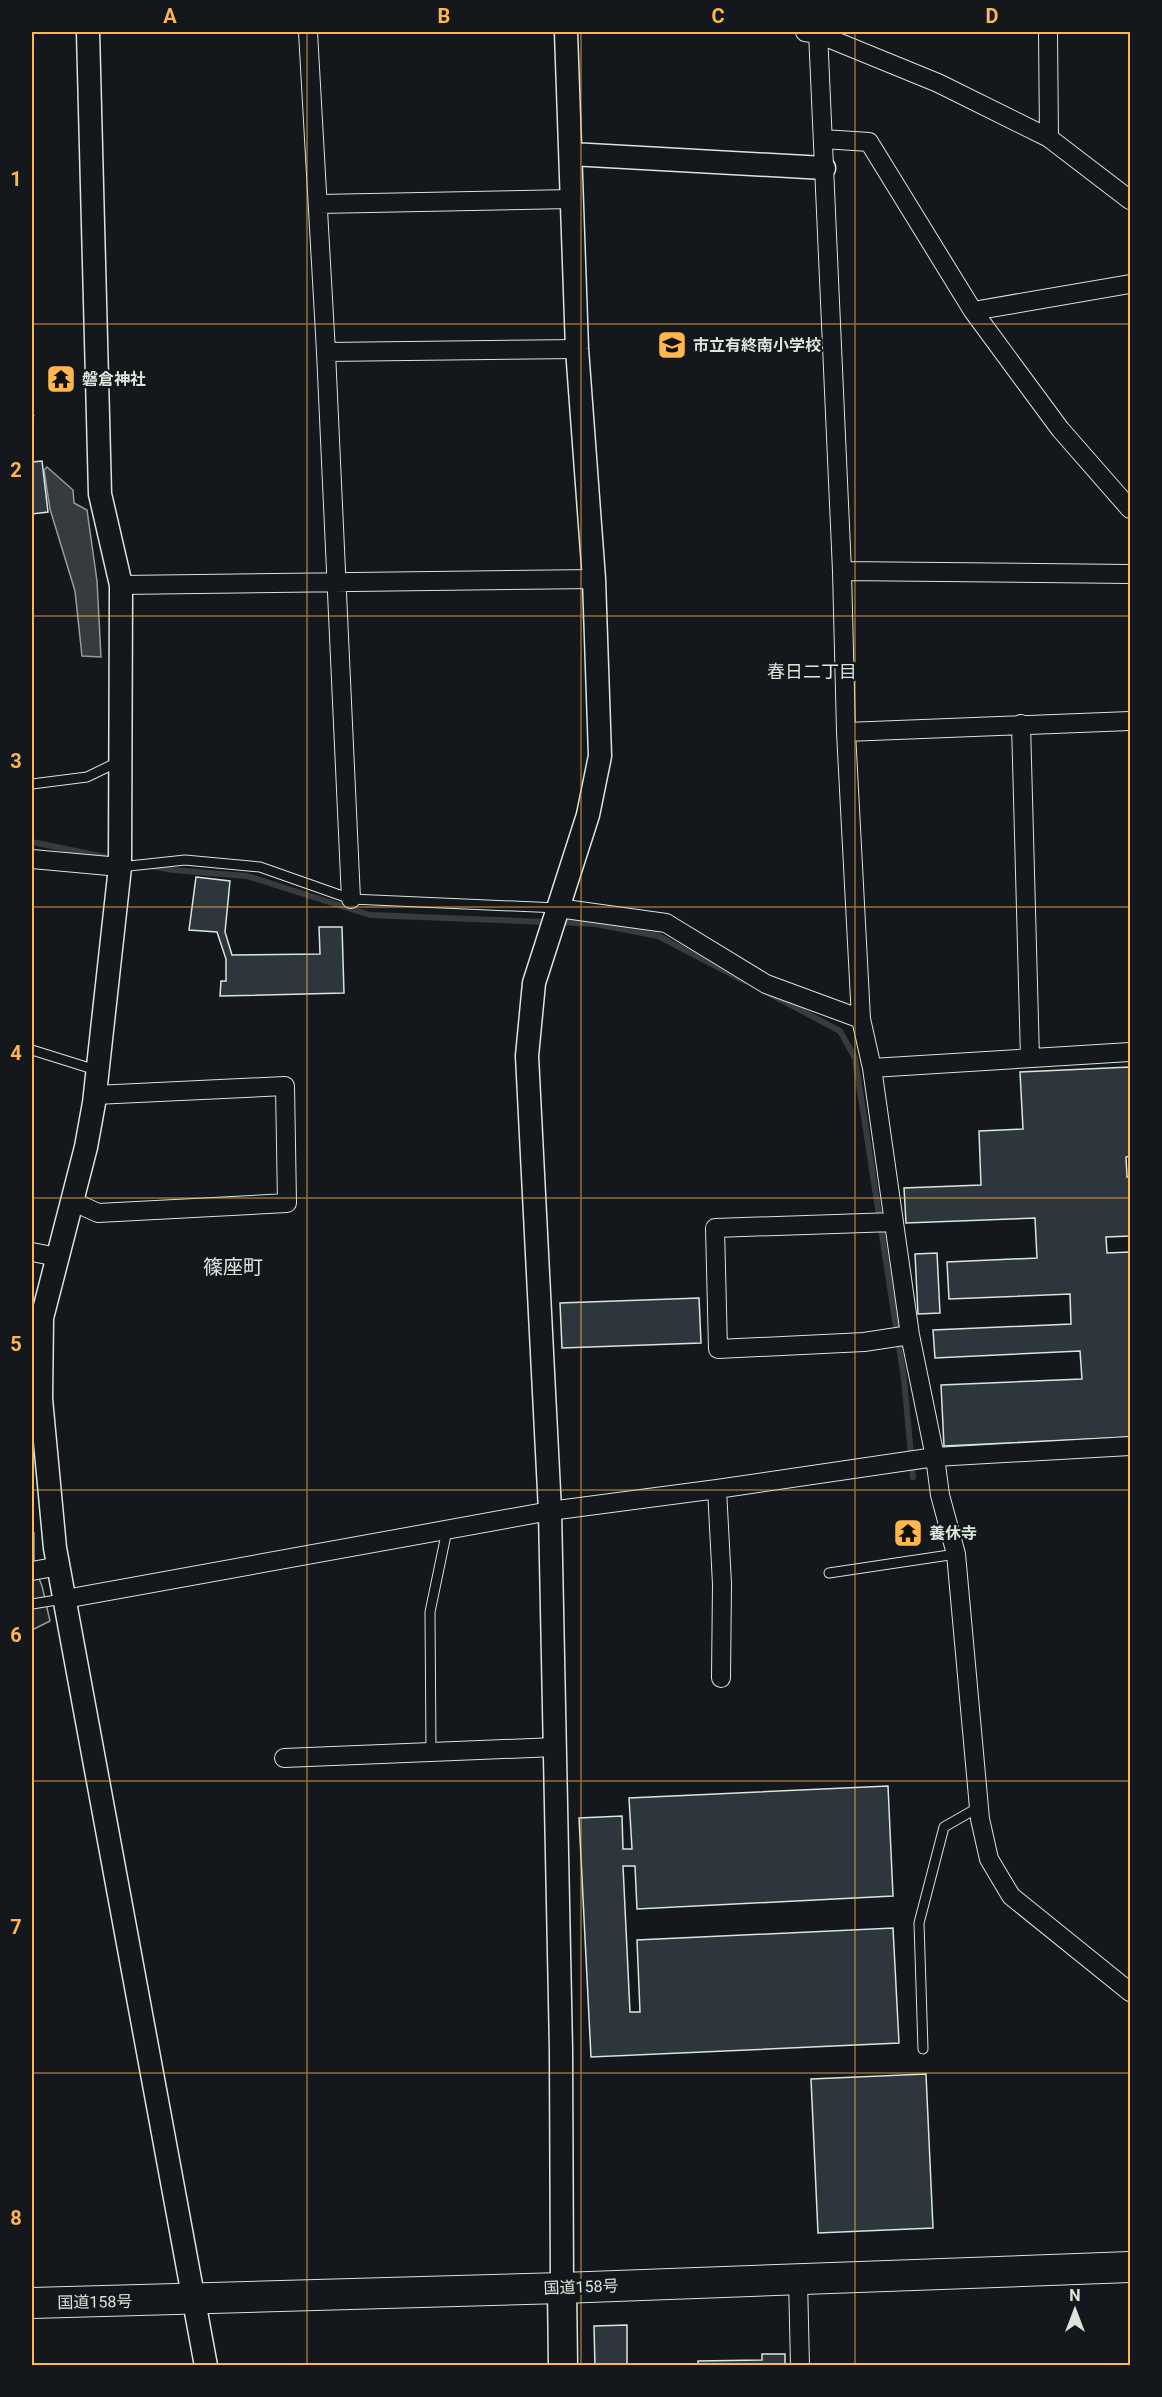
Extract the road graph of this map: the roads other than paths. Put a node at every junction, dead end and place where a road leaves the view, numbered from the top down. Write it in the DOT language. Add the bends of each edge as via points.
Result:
graph roads {
  1 [pos="88,32"];
  2 [pos="308,32"];
  3 [pos="566,32"];
  4 [pos="814,32"];
  5 [pos="1048,32"];
  6 [pos="1049,138"];
  7 [pos="823,139"];
  8 [pos="571,154"];
  9 [pos="824,168"];
  10 [pos="572,199"];
  11 [pos="1131,200"];
  12 [pos="319,204"];
  13 [pos="1131,284"];
  14 [pos="973,311"];
  15 [pos="578,349"];
  16 [pos="326,352"];
  17 [pos="1131,509"];
  18 [pos="842,571"];
  19 [pos="1131,574"];
  20 [pos="594,579"];
  21 [pos="335,583"];
  22 [pos="121,585"];
  23 [pos="1131,721"];
  24 [pos="1021,724"];
  25 [pos="846,732"];
  26 [pos="120,761"];
  27 [pos="32,784"];
  28 [pos="32,859"];
  29 [pos="120,867"];
  30 [pos="351,899"];
  31 [pos="558,908"];
  32 [pos="861,1019"];
  33 [pos="32,1050"];
  34 [pos="1131,1052"];
  35 [pos="1030,1058"];
  36 [pos="872,1068"];
  37 [pos="99,1071"];
  38 [pos="95,1095"];
  39 [pos="72,1201"];
  40 [pos="894,1222"];
  41 [pos="32,1252"];
  42 [pos="57,1257"];
  43 [pos="910,1335"];
  44 [pos="1131,1446"];
  45 [pos="935,1457"];
  46 [pos="717,1490"];
  47 [pos="550,1511"];
  48 [pos="447,1530"];
  49 [pos="956,1554"];
  50 [pos="59,1566"];
  51 [pos="32,1571"];
  52 [pos="830,1573"];
  53 [pos="65,1599"];
  54 [pos="32,1604"];
  55 [pos="721,1678"];
  56 [pos="555,1747"];
  57 [pos="431,1752"];
  58 [pos="284,1758"];
  59 [pos="979,1807"];
  60 [pos="1131,1992"];
  61 [pos="923,2049"];
  62 [pos="1131,2267"];
  63 [pos="798,2279"];
  64 [pos="562,2288"];
  65 [pos="193,2299"];
  66 [pos="32,2303"];
  67 [pos="206,2366"];
  68 [pos="562,2366"];
  69 [pos="800,2366"];
  1 -- 22 [label="street" via="100,494"];
  2 -- 12 [label="street"];
  3 -- 8 [label="street"];
  4 -- 6 [label="street" via="938,83"];
  4 -- 7 [label="street"];
  5 -- 6 [label="street"];
  6 -- 11 [label="street"];
  7 -- 9 [label="street"];
  7 -- 14 [label="street" via="869,142"];
  8 -- 9 [label="street"];
  8 -- 10 [label="street"];
  9 -- 18 [label="street"];
  10 -- 12 [label="street"];
  10 -- 15 [label="street"];
  12 -- 16 [label="street"];
  13 -- 14 [label="street"];
  14 -- 17 [label="street" via="1060,429"];
  15 -- 16 [label="street"];
  15 -- 20 [label="street"];
  16 -- 21 [label="street"];
  18 -- 19 [label="street"];
  18 -- 25 [label="street"];
  20 -- 21 [label="street"];
  20 -- 31 [label="street" via="600,756 588,815"];
  21 -- 22 [label="street"];
  21 -- 30 [label="street"];
  22 -- 26 [label="street"];
  23 -- 24 [label="street"];
  24 -- 25 [label="street"];
  24 -- 35 [label="street"];
  25 -- 32 [label="street"];
  26 -- 27 [label="lane" via="87,777"];
  26 -- 29 [label="street"];
  28 -- 29 [label="street"];
  29 -- 30 [label="lane" via="185,860 260,867"];
  29 -- 37 [label="street"];
  30 -- 31 [label="lane"];
  31 -- 32 [label="street" via="666,923 766,984"];
  31 -- 47 [label="street" via="534,982 527,1056"];
  32 -- 36 [label="street"];
  33 -- 37 [label="lane"];
  34 -- 35 [label="street"];
  35 -- 36 [label="street"];
  36 -- 40 [label="street"];
  37 -- 38 [label="street"];
  38 -- 39 [label="street"];
  38 -- 39 [label="street" via="285,1086 287,1203 99,1213"];
  39 -- 42 [label="street"];
  40 -- 43 [label="street"];
  40 -- 43 [label="street" via="715,1228 718,1348 864,1342"];
  41 -- 42 [label="street"];
  42 -- 50 [label="street" via="42,1318 41,1399"];
  43 -- 45 [label="street"];
  44 -- 45 [label="street"];
  45 -- 46 [label="street"];
  45 -- 49 [label="street" via="940,1495"];
  46 -- 47 [label="street"];
  46 -- 55 [label="street"];
  47 -- 48 [label="street"];
  47 -- 56 [label="street"];
  48 -- 53 [label="street"];
  48 -- 57 [label="lane" via="430,1612"];
  49 -- 52 [label="lane"];
  49 -- 59 [label="street"];
  50 -- 51 [label="street"];
  50 -- 53 [label="street"];
  53 -- 54 [label="lane"];
  53 -- 65 [label="street"];
  56 -- 57 [label="street"];
  56 -- 64 [label="street"];
  57 -- 58 [label="street"];
  59 -- 60 [label="street" via="989,1859 1011,1896"];
  59 -- 61 [label="lane" via="944,1827 919,1923"];
  62 -- 63 [label="highway, 国道158号"];
  63 -- 64 [label="highway, 国道158号"];
  63 -- 69 [label="street"];
  64 -- 65 [label="highway, 国道158号"];
  64 -- 68 [label="main road"];
  65 -- 66 [label="highway, 国道158号"];
  65 -- 67 [label="street"];
}
